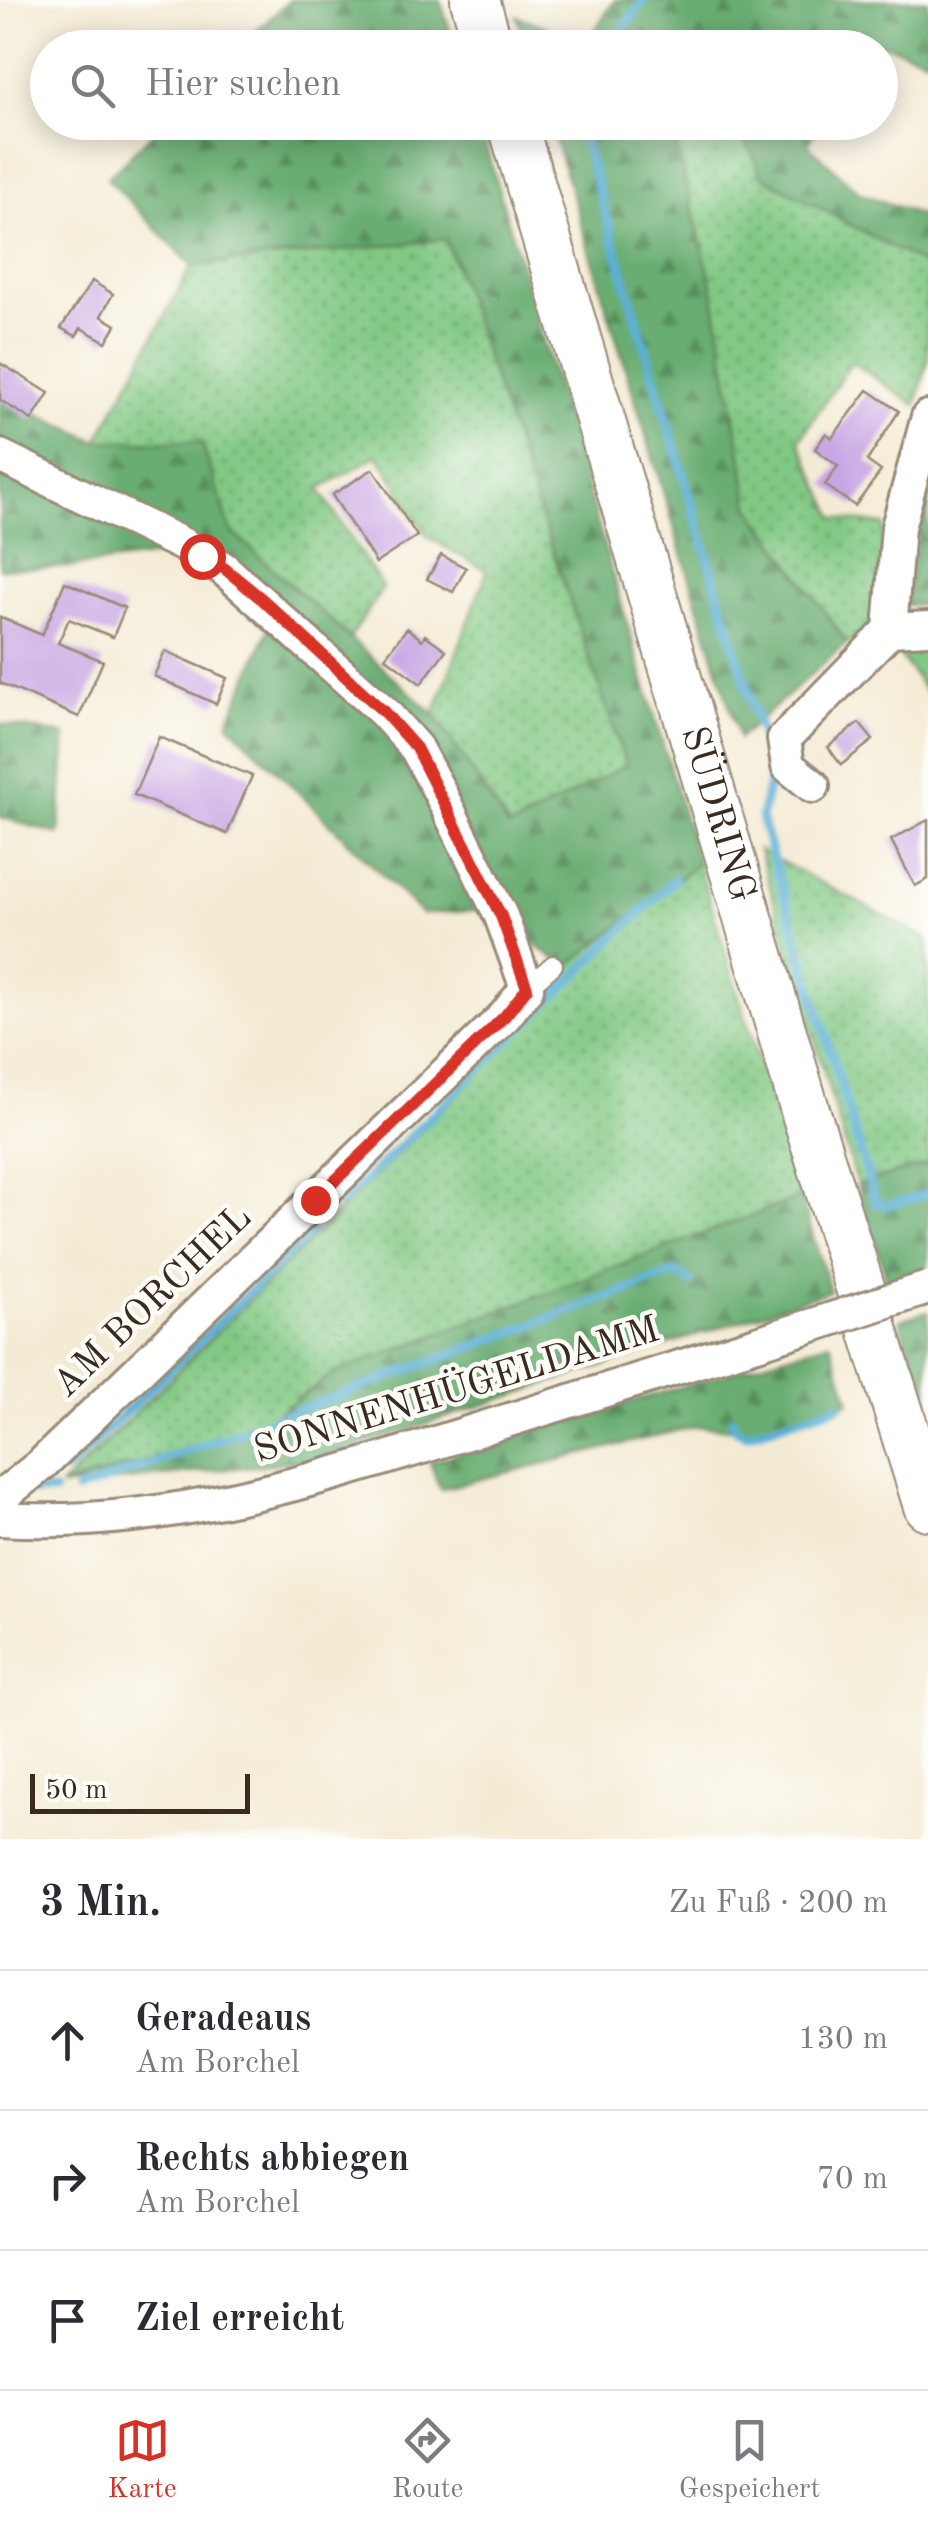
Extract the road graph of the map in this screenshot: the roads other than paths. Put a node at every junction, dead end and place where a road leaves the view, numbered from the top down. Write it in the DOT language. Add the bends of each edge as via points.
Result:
graph roads {
  1 [pos="475,0"];
  2 [pos="484,30"];
  3 [pos="517,140"];
  4 [pos="928,417"];
  5 [pos="0,456"];
  6 [pos="928,628"];
  7 [pos="890,630"];
  8 [pos="812,786"];
  9 [pos="553,965"];
  10 [pos="527,988"];
  11 [pos="928,1288"];
  12 [pos="0,1498"];
  13 [pos="928,1506"];
  14 [pos="0,1519"];
  1 -- 2 [label="main road"];
  3 -- 13 [label="main road, SÜDRING"];
  4 -- 7 [label="street" via="898,528"];
  5 -- 10 [label="street" via="224,568 384,712 416,748 438,789 501,916"];
  6 -- 7 [label="street"];
  7 -- 8 [label="street" via="784,739 788,766"];
  9 -- 10 [label="lane"];
  10 -- 12 [label="street, AM BORCHEL" via="155,1356"];
  11 -- 14 [label="street, SONNENHÜGELDAMM, bridge" via="326,1477 195,1508 59,1522"];
}
